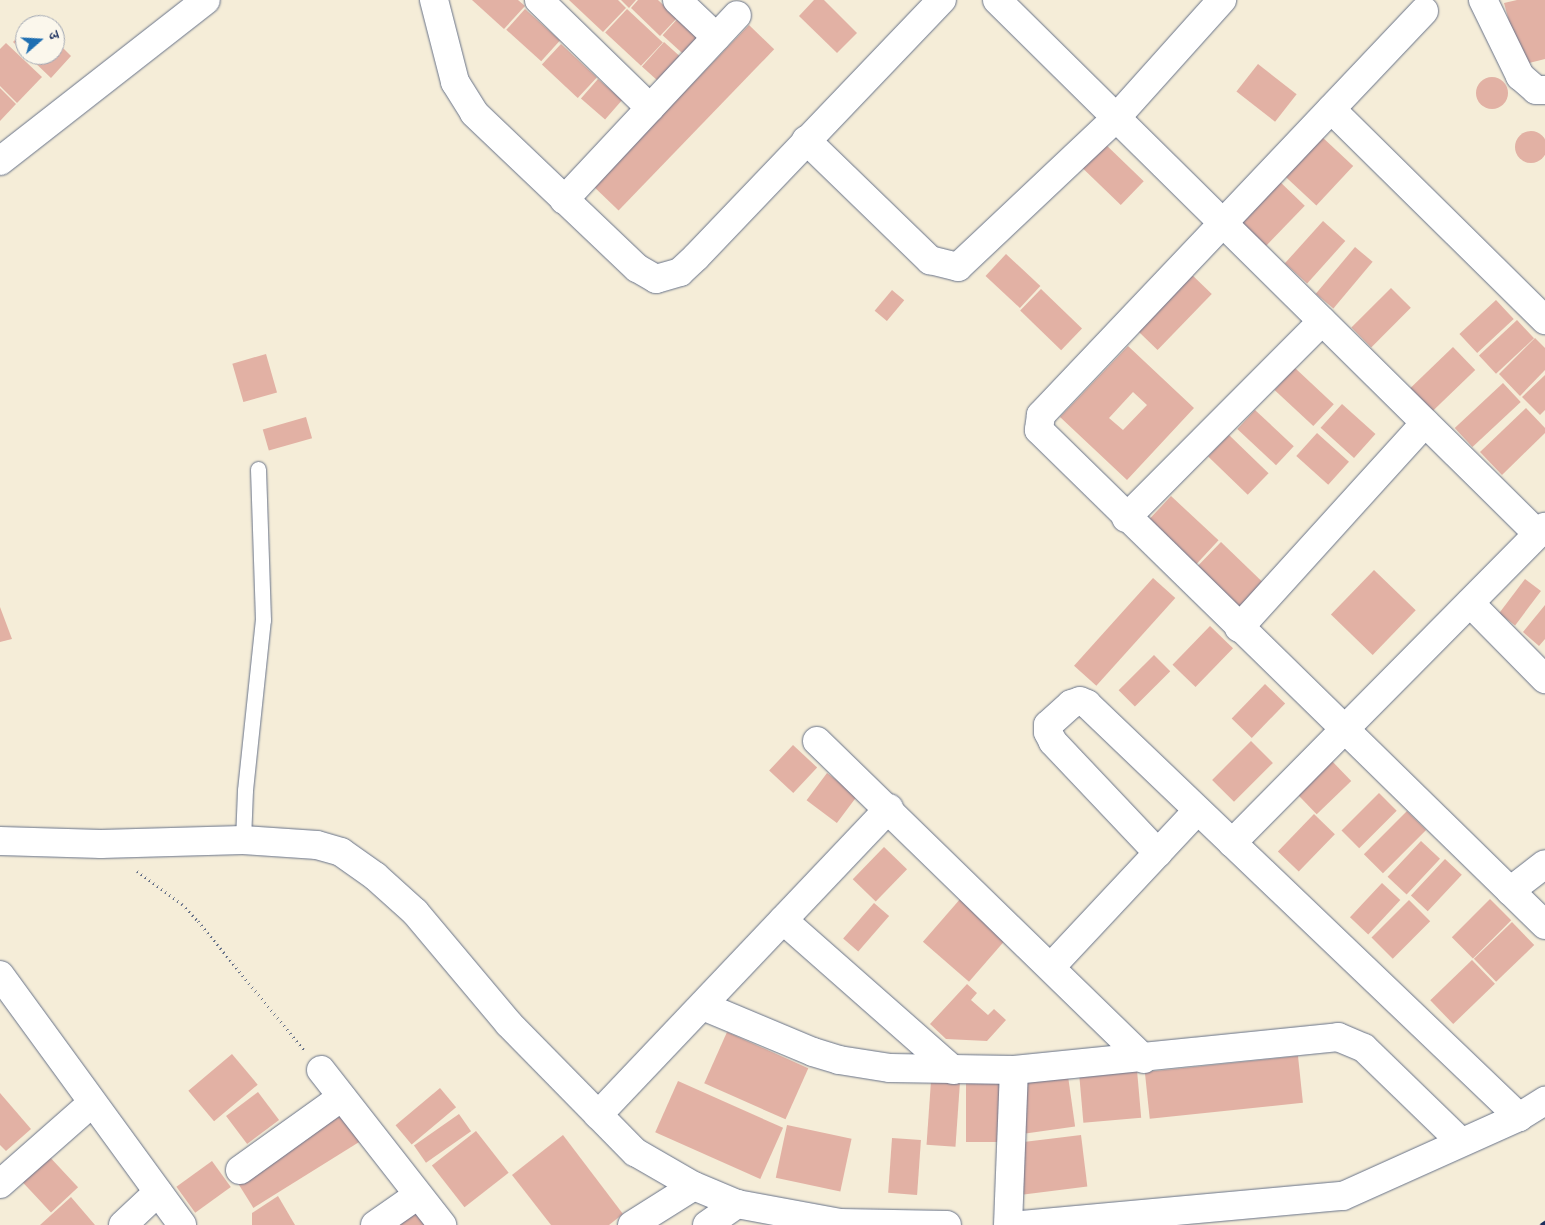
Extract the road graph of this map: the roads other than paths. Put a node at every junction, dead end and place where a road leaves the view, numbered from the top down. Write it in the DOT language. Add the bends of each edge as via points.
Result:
graph roads {
  1 [pos="206,0"];
  2 [pos="434,0"];
  3 [pos="677,0"];
  4 [pos="942,0"];
  5 [pos="997,0"];
  6 [pos="1222,0"];
  7 [pos="1483,0"];
  8 [pos="543,1"];
  9 [pos="1424,11"];
  10 [pos="737,14"];
  11 [pos="716,37"];
  12 [pos="1545,90"];
  13 [pos="650,108"];
  14 [pos="1331,110"];
  15 [pos="1116,118"];
  16 [pos="806,140"];
  17 [pos="0,161"];
  18 [pos="564,200"];
  19 [pos="1223,223"];
  20 [pos="1545,320"];
  21 [pos="1322,321"];
  22 [pos="1425,423"];
  23 [pos="258,469"];
  24 [pos="1126,518"];
  25 [pos="1541,530"];
  26 [pos="1470,603"];
  27 [pos="1239,628"];
  28 [pos="1545,679"];
  29 [pos="1344,730"];
  30 [pos="817,741"];
  31 [pos="889,808"];
  32 [pos="1196,812"];
  33 [pos="243,840"];
  34 [pos="0,841"];
  35 [pos="1232,843"];
  36 [pos="1158,853"];
  37 [pos="1545,864"];
  38 [pos="1510,891"];
  39 [pos="783,920"];
  40 [pos="1545,925"];
  41 [pos="1051,967"];
  42 [pos="0,975"];
  43 [pos="702,1006"];
  44 [pos="1144,1059"];
  45 [pos="321,1070"];
  46 [pos="953,1070"];
  47 [pos="1014,1070"];
  48 [pos="342,1097"];
  49 [pos="1545,1101"];
  50 [pos="92,1103"];
  51 [pos="598,1116"];
  52 [pos="1520,1117"];
  53 [pos="1460,1141"];
  54 [pos="240,1170"];
  55 [pos="0,1184"];
  56 [pos="694,1186"];
  57 [pos="158,1192"];
  58 [pos="418,1195"];
  59 [pos="737,1204"];
  60 [pos="123,1225"];
  61 [pos="182,1225"];
  62 [pos="375,1225"];
  63 [pos="442,1225"];
  64 [pos="632,1225"];
  65 [pos="707,1225"];
  66 [pos="947,1225"];
  67 [pos="1008,1225"];
  68 [pos="1022,1225"];
  1 -- 17 [label="street"];
  2 -- 18 [label="street" via="455,82 463,99"];
  3 -- 11 [label="street"];
  4 -- 16 [label="street"];
  5 -- 15 [label="street"];
  6 -- 15 [label="street"];
  7 -- 12 [label="street" via="1520,76 1536,90"];
  8 -- 13 [label="street"];
  9 -- 14 [label="street"];
  10 -- 11 [label="street"];
  11 -- 13 [label="street"];
  13 -- 18 [label="street"];
  14 -- 19 [label="street"];
  14 -- 20 [label="street"];
  15 -- 16 [label="street" via="958,267 930,260"];
  15 -- 19 [label="street"];
  16 -- 18 [label="street" via="696,257 680,272 665,277 656,279 637,268"];
  19 -- 21 [label="street"];
  19 -- 24 [label="street" via="1041,415 1038,422 1043,438"];
  21 -- 22 [label="street"];
  21 -- 24 [label="street"];
  22 -- 25 [label="street"];
  22 -- 27 [label="street"];
  23 -- 33 [label="lane" via="263,620 245,790"];
  24 -- 27 [label="street"];
  25 -- 26 [label="street"];
  26 -- 28 [label="street"];
  26 -- 29 [label="street"];
  27 -- 29 [label="street"];
  29 -- 35 [label="street"];
  29 -- 38 [label="street"];
  30 -- 31 [label="street"];
  31 -- 39 [label="street"];
  31 -- 41 [label="street"];
  32 -- 35 [label="street"];
  32 -- 36 [label="street"];
  32 -- 36 [label="street" via="1087,704 1080,701 1071,704 1048,725 1053,742"];
  33 -- 34 [label="street" via="101,844"];
  33 -- 51 [label="street" via="317,845 341,852 360,864 415,912 509,1024"];
  35 -- 52 [label="street"];
  36 -- 41 [label="street"];
  37 -- 38 [label="street"];
  38 -- 40 [label="street"];
  39 -- 43 [label="street"];
  39 -- 46 [label="street"];
  41 -- 44 [label="street"];
  42 -- 50 [label="street"];
  43 -- 46 [label="street" via="839,1060 890,1068"];
  43 -- 51 [label="street"];
  44 -- 47 [label="street"];
  44 -- 53 [label="street" via="1338,1038 1348,1040 1364,1048"];
  45 -- 48 [label="street"];
  46 -- 47 [label="street"];
  47 -- 67 [label="street"];
  48 -- 54 [label="street"];
  48 -- 58 [label="street"];
  49 -- 52 [label="street"];
  50 -- 55 [label="street"];
  50 -- 57 [label="street"];
  51 -- 56 [label="street" via="635,1152"];
  52 -- 53 [label="street"];
  53 -- 68 [label="street" via="1343,1196"];
  56 -- 59 [label="street"];
  56 -- 64 [label="street"];
  57 -- 60 [label="street"];
  57 -- 61 [label="street"];
  58 -- 62 [label="street"];
  58 -- 63 [label="street"];
  59 -- 65 [label="street"];
  59 -- 66 [label="street" via="840,1223"];
}
